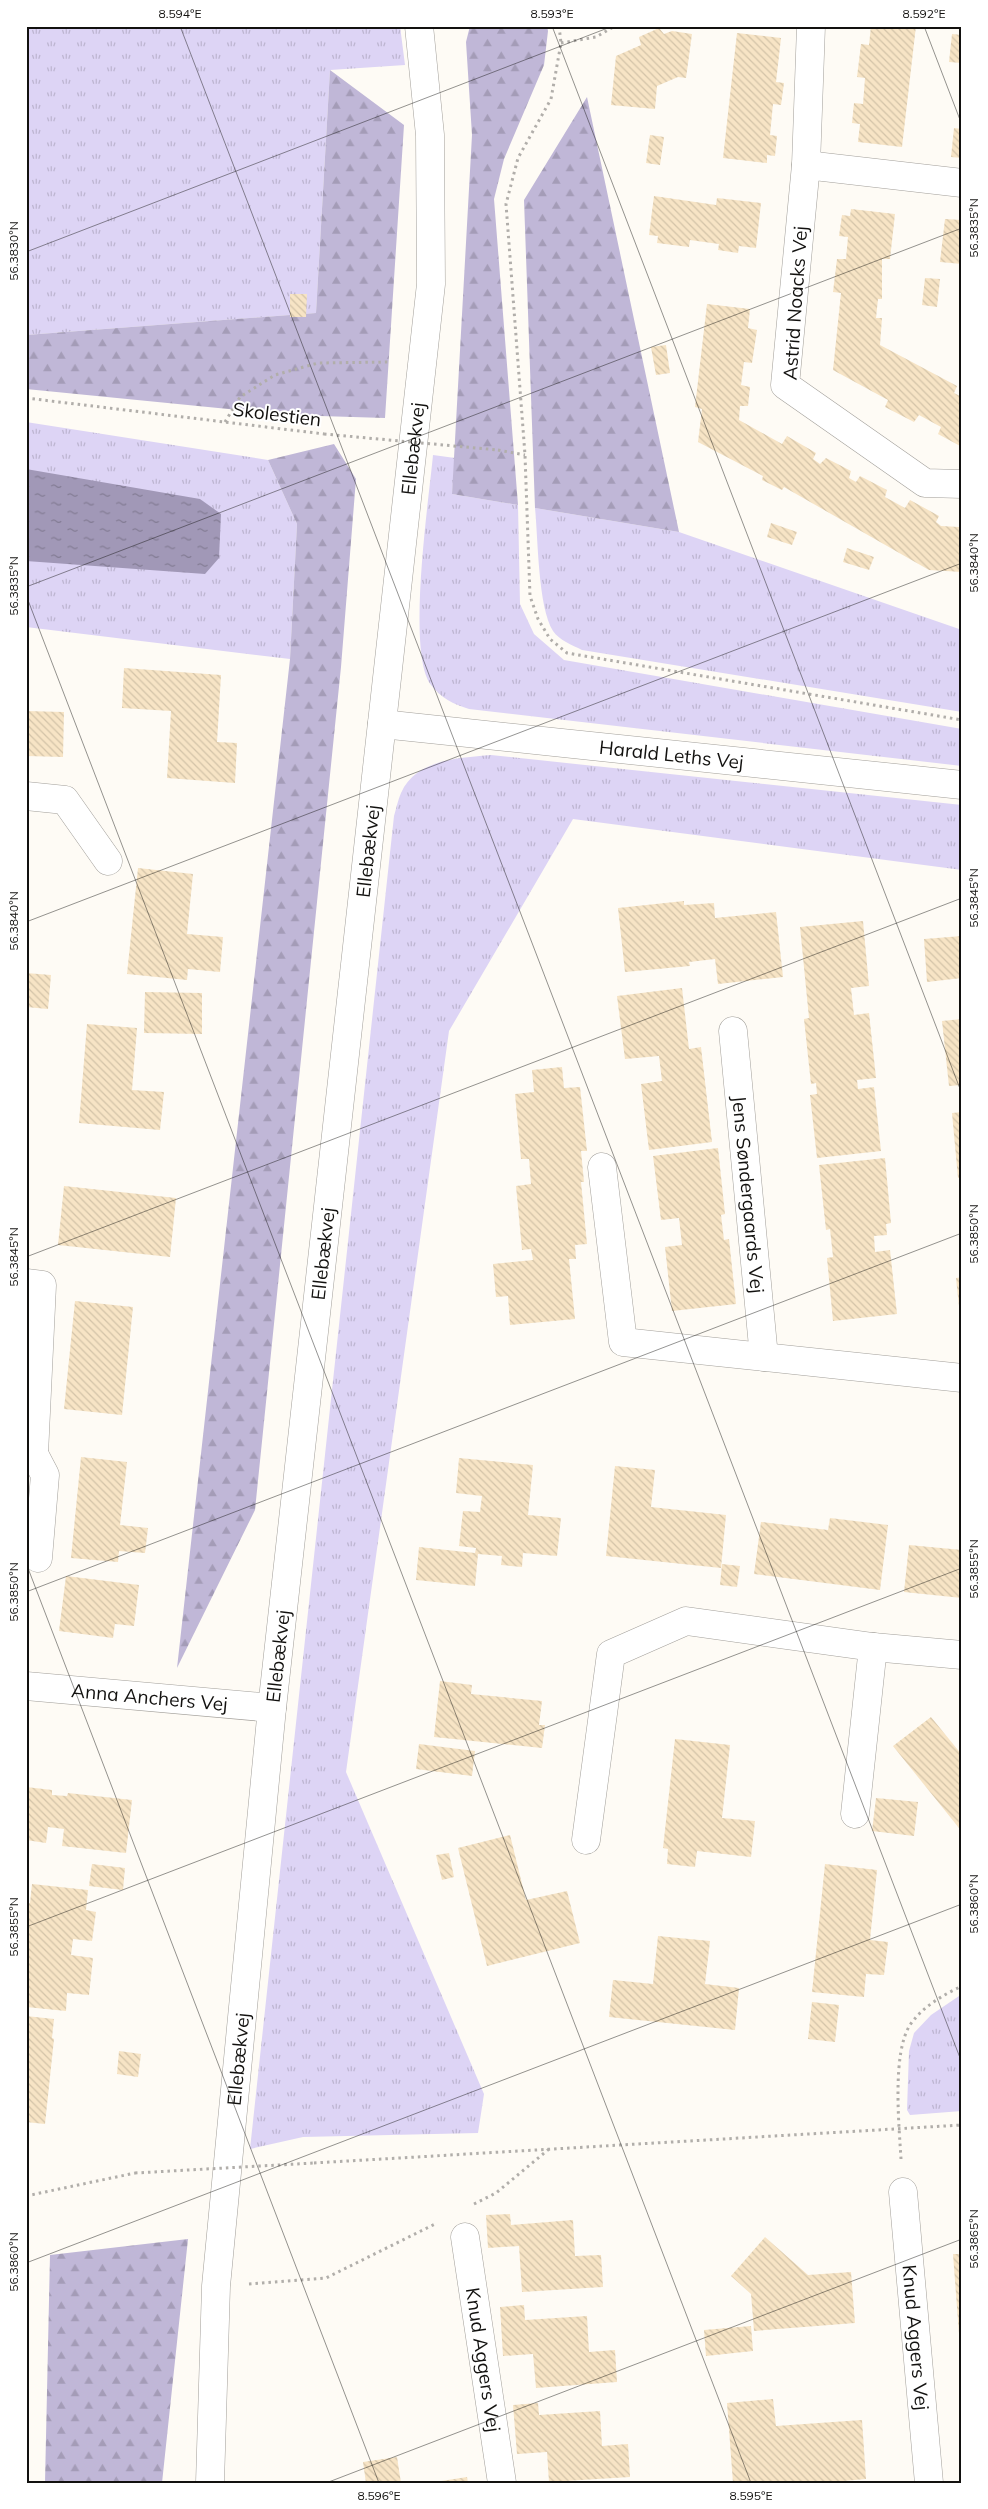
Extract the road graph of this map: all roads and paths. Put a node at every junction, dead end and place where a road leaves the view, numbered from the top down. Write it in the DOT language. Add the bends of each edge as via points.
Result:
graph roads {
  1 [pos="420,26"];
  2 [pos="559,26"];
  3 [pos="615,26"];
  4 [pos="811,26"];
  5 [pos="560,43"];
  6 [pos="806,165"];
  7 [pos="962,183"];
  8 [pos="424,361"];
  9 [pos="26,398"];
  10 [pos="225,422"];
  11 [pos="525,455"];
  12 [pos="962,484"];
  13 [pos="962,720"];
  14 [pos="382,724"];
  15 [pos="962,785"];
  16 [pos="26,796"];
  17 [pos="108,861"];
  18 [pos="734,1031"];
  19 [pos="602,1167"];
  20 [pos="26,1283"];
  21 [pos="764,1357"];
  22 [pos="962,1378"];
  23 [pos="30,1453"];
  24 [pos="38,1558"];
  25 [pos="873,1647"];
  26 [pos="962,1655"];
  27 [pos="26,1686"];
  28 [pos="272,1708"];
  29 [pos="855,1814"];
  30 [pos="586,1840"];
  31 [pos="962,1986"];
  32 [pos="962,2125"];
  33 [pos="899,2130"];
  34 [pos="550,2149"];
  35 [pos="903,2192"];
  36 [pos="26,2196"];
  37 [pos="472,2205"];
  38 [pos="440,2222"];
  39 [pos="466,2237"];
  40 [pos="216,2286"];
  41 [pos="210,2483"];
  42 [pos="502,2483"];
  43 [pos="929,2483"];
  1 -- 8 [label="street, Ellebækvej" via="430,135 431,284"];
  2 -- 5 [label="path"];
  3 -- 5 [label="path" via="596,37"];
  4 -- 6 [label="street, Astrid Noacks Vej"];
  5 -- 11 [label="path" via="552,99 518,158 506,204"];
  6 -- 7 [label="street"];
  6 -- 12 [label="street, Astrid Noacks Vej" via="785,385 925,483"];
  8 -- 10 [label="path" via="318,363 275,375 240,398"];
  8 -- 14 [label="street, Ellebækvej"];
  9 -- 10 [label="path, Skolestien"];
  10 -- 11 [label="path, Skolestien, bridge"];
  11 -- 13 [label="path" via="530,596 550,639 567,653"];
  14 -- 15 [label="street, Harald Leths Vej"];
  14 -- 28 [label="street, Ellebækvej"];
  16 -- 17 [label="street" via="65,800"];
  18 -- 21 [label="street, Jens Søndergaards Vej"];
  19 -- 21 [label="street" via="623,1342"];
  20 -- 23 [label="street" via="42,1285"];
  21 -- 22 [label="street"];
  23 -- 24 [label="street" via="46,1475"];
  25 -- 26 [label="street"];
  25 -- 29 [label="street"];
  25 -- 30 [label="street" via="686,1621 611,1654"];
  27 -- 28 [label="street, Anna Anchers Vej"];
  28 -- 40 [label="street, Ellebækvej"];
  31 -- 33 [label="path" via="936,1999 911,2024 904,2037 899,2067"];
  32 -- 33 [label="path"];
  33 -- 34 [label="path"];
  33 -- 35 [label="path"];
  34 -- 36 [label="path, bridge" via="135,2173"];
  34 -- 37 [label="path" via="496,2194"];
  35 -- 43 [label="street, Knud Aggers Vej"];
  38 -- 40 [label="path" via="326,2278"];
  39 -- 42 [label="street, Knud Aggers Vej"];
  40 -- 41 [label="street, Ellebækvej"];
}
